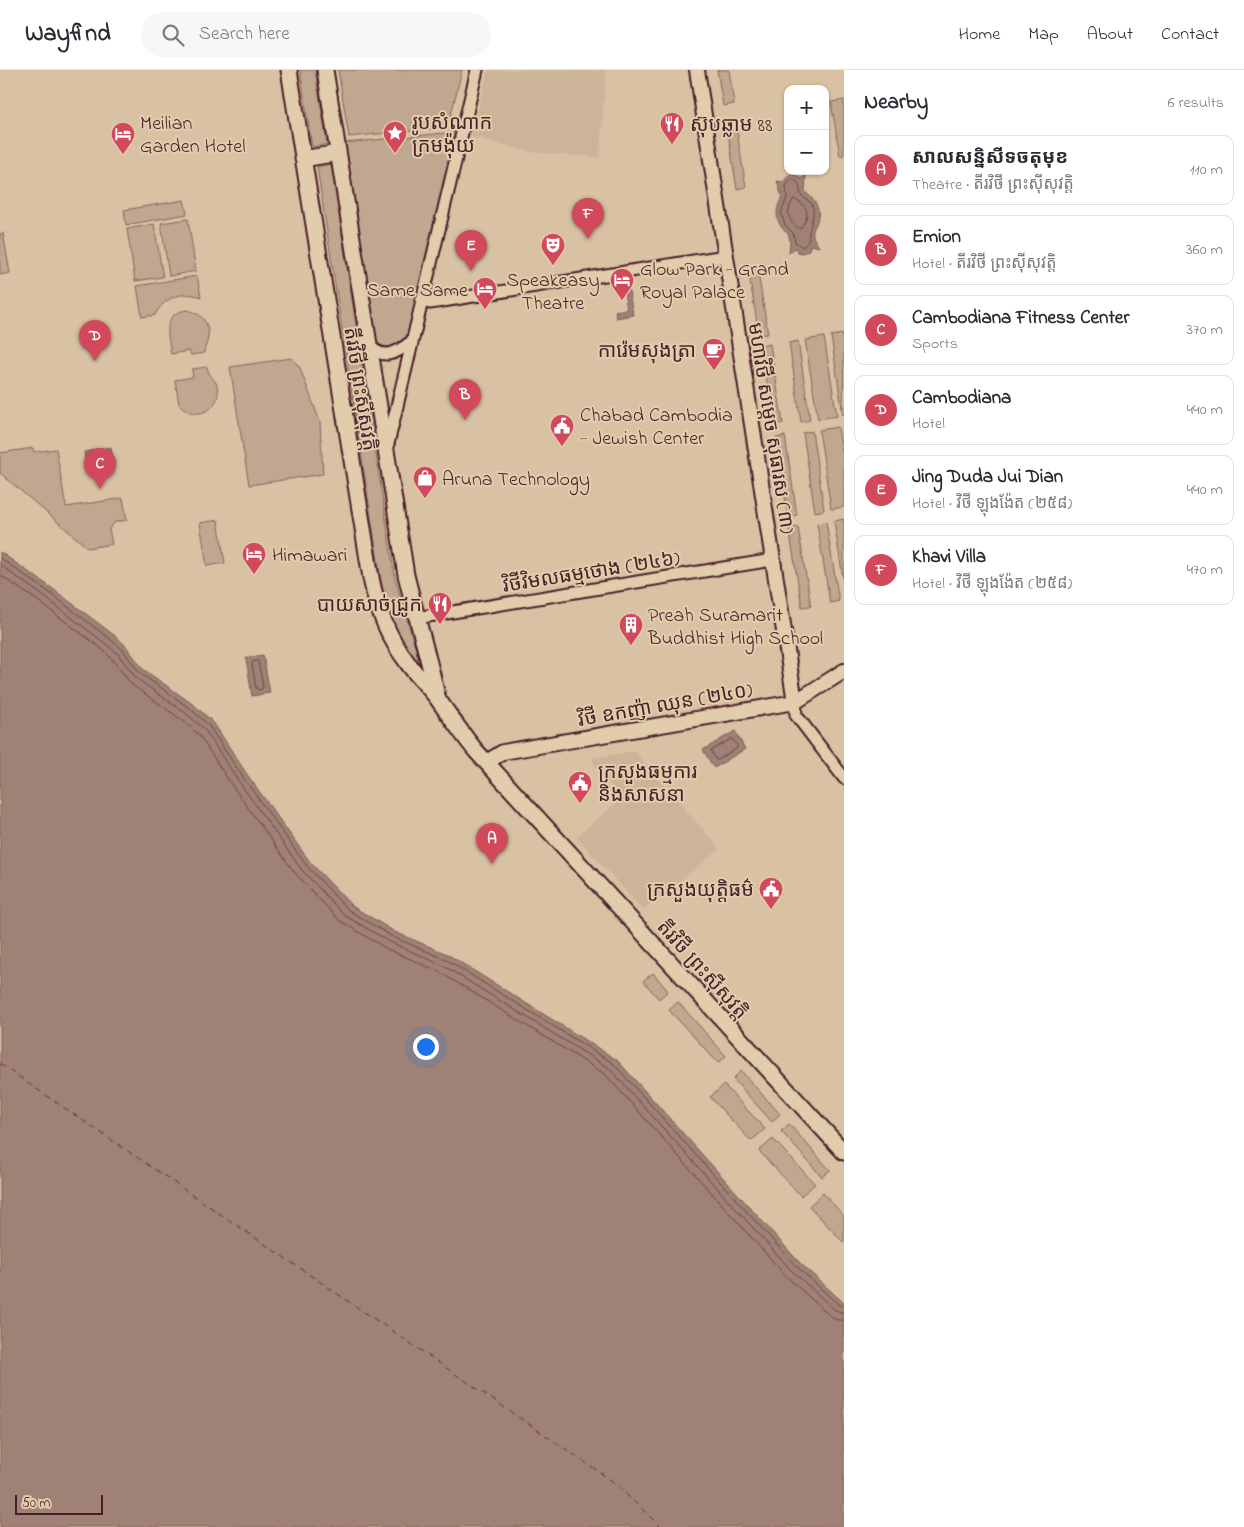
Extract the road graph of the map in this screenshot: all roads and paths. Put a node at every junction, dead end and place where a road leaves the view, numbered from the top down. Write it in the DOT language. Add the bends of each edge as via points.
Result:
graph roads {
  1 [pos="289,70"];
  2 [pos="324,70"];
  3 [pos="477,70"];
  4 [pos="696,70"];
  5 [pos="338,153"];
  6 [pos="303,159"];
  7 [pos="725,256"];
  8 [pos="421,301"];
  9 [pos="411,342"];
  10 [pos="369,345"];
  11 [pos="386,451"];
  12 [pos="772,560"];
  13 [pos="416,618"];
  14 [pos="428,656"];
  15 [pos="408,663"];
  16 [pos="844,671"];
  17 [pos="437,698"];
  18 [pos="795,702"];
  19 [pos="487,762"];
  20 [pos="844,778"];
  21 [pos="844,1152"];
  1 -- 6 [label="main road, តីរវិថី ព្រះស៊ីសុវត្តិ"];
  2 -- 5 [label="main road, តីរវិថី ព្រះស៊ីសុវត្តិ"];
  3 -- 8 [label="street, តីរវិថី ព្រះស៊ីសុវត្តិ"];
  4 -- 7 [label="street, មហាវិថី សម្តេច សុធារស (៣)"];
  5 -- 6 [label="main road"];
  5 -- 10 [label="main road, តីរវិថី ព្រះស៊ីសុវត្តិ"];
  6 -- 15 [label="main road, តីរវិថី ព្រះស៊ីសុវត្តិ" via="372,583 385,626"];
  7 -- 8 [label="street" via="439,302"];
  7 -- 12 [label="street, មហាវិថី សម្តេច សុធារស (៣)"];
  8 -- 9 [label="street, តីរវិថី ព្រះស៊ីសុវត្តិ"];
  9 -- 10 [label="street, តីរវិថី ព្រះស៊ីសុវត្តិ" via="396,353 388,354 373,350"];
  9 -- 11 [label="street, តីរវិថី ព្រះស៊ីសុវត្តិ"];
  10 -- 11 [label="main road, តីរវិថី ព្រះស៊ីសុវត្តិ"];
  11 -- 13 [label="main road, តីរវិថី ព្រះស៊ីសុវត្តិ"];
  12 -- 13 [label="street, វិថីវិមលធម្មថោង (២៤៦)"];
  12 -- 18 [label="street, មហាវិថី សម្តេច សុធារស (៣)"];
  13 -- 14 [label="main road, តីរវិថី ព្រះស៊ីសុវត្តិ"];
  14 -- 15 [label="main road" via="423,666 417,668"];
  14 -- 17 [label="main road, តីរវិថី ព្រះស៊ីសុវត្តិ"];
  15 -- 17 [label="main road, តីរវិថី ព្រះស៊ីសុវត្តិ"];
  16 -- 18 [label="street, វិថី ឧកញ៉ា ឈុន (២៤០)"];
  17 -- 19 [label="main road, តីរវិថី ព្រះស៊ីសុវត្តិ"];
  18 -- 19 [label="street, វិថី ឧកញ៉ា ឈុន (២៤០)" via="503,752"];
  18 -- 20 [label="street, មហាវិថី សម្តេច សុធារស (៣)" via="796,715"];
  19 -- 21 [label="main road, តីរវិថី ព្រះស៊ីសុវត្តិ"];
}
